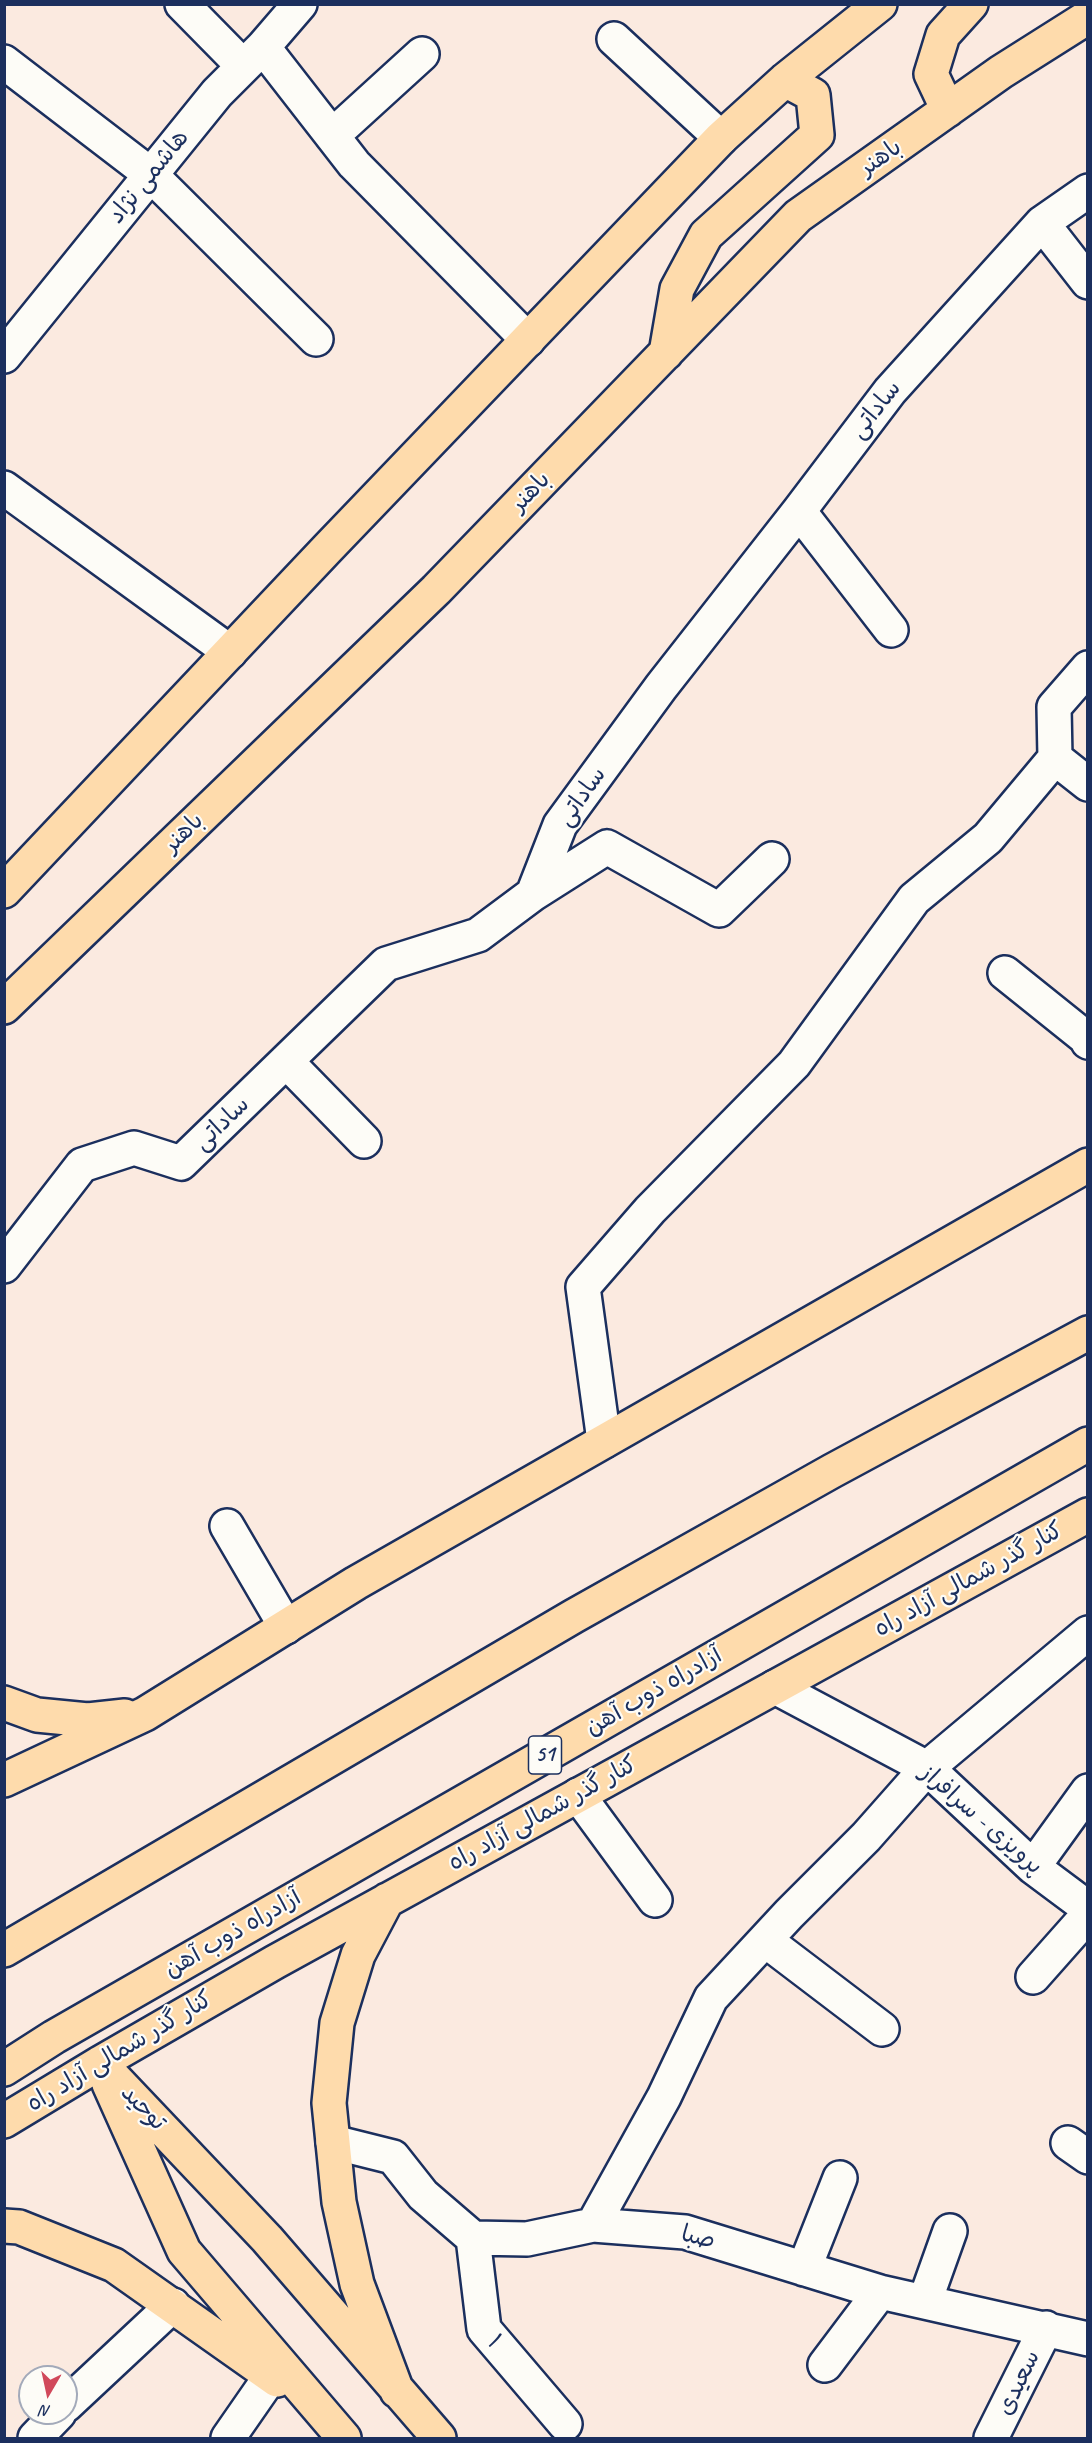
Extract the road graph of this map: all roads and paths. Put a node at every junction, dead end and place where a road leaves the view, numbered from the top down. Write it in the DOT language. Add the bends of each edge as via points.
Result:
graph roads {
  1 [pos="182,4"];
  2 [pos="300,4"];
  3 [pos="880,4"];
  4 [pos="971,4"];
  5 [pos="1088,17"];
  6 [pos="614,39"];
  7 [pos="422,54"];
  8 [pos="253,56"];
  9 [pos="4,62"];
  10 [pos="785,80"];
  11 [pos="948,110"];
  12 [pos="332,135"];
  13 [pos="721,138"];
  14 [pos="150,174"];
  15 [pos="1088,191"];
  16 [pos="1042,223"];
  17 [pos="1088,282"];
  18 [pos="316,339"];
  19 [pos="528,340"];
  20 [pos="666,353"];
  21 [pos="4,356"];
  22 [pos="4,489"];
  23 [pos="799,511"];
  24 [pos="891,630"];
  25 [pos="230,652"];
  26 [pos="1088,668"];
  27 [pos="1055,758"];
  28 [pos="1088,784"];
  29 [pos="772,859"];
  30 [pos="4,891"];
  31 [pos="533,894"];
  32 [pos="1005,974"];
  33 [pos="4,1006"];
  34 [pos="1088,1042"];
  35 [pos="286,1061"];
  36 [pos="364,1141"];
  37 [pos="1088,1165"];
  38 [pos="4,1266"];
  39 [pos="1088,1333"];
  40 [pos="604,1442"];
  41 [pos="1088,1444"];
  42 [pos="1088,1515"];
  43 [pos="227,1526"];
  44 [pos="286,1627"];
  45 [pos="1088,1633"];
  46 [pos="775,1687"];
  47 [pos="4,1703"];
  48 [pos="145,1714"];
  49 [pos="927,1768"];
  50 [pos="4,1780"];
  51 [pos="1088,1791"];
  52 [pos="578,1795"];
  53 [pos="1033,1867"];
  54 [pos="387,1900"];
  55 [pos="655,1900"];
  56 [pos="1088,1908"];
  57 [pos="1088,1915"];
  58 [pos="765,1940"];
  59 [pos="4,1950"];
  60 [pos="1033,1977"];
  61 [pos="882,2029"];
  62 [pos="100,2063"];
  63 [pos="4,2069"];
  64 [pos="4,2121"];
  65 [pos="333,2142"];
  66 [pos="840,2178"];
  67 [pos="593,2225"];
  68 [pos="4,2226"];
  69 [pos="950,2231"];
  70 [pos="473,2238"];
  71 [pos="804,2269"];
  72 [pos="880,2292"];
  73 [pos="925,2301"];
  74 [pos="173,2305"];
  75 [pos="1046,2328"];
  76 [pos="1088,2339"];
  77 [pos="825,2365"];
  78 [pos="271,2376"];
  79 [pos="397,2391"];
  80 [pos="78,2394"];
  81 [pos="565,2424"];
  82 [pos="48,2425"];
  83 [pos="334,2427"];
  84 [pos="1001,2434"];
  85 [pos="35,2439"];
  86 [pos="228,2439"];
  87 [pos="439,2439"];
  1 -- 8 [label="street"];
  2 -- 8 [label="street, هاشمی نژاد"];
  3 -- 10 [label="main road"];
  4 -- 11 [label="main road" via="943,35 931,74"];
  5 -- 11 [label="main road, باهنر"];
  6 -- 13 [label="street"];
  7 -- 12 [label="street"];
  8 -- 12 [label="street"];
  8 -- 14 [label="street, هاشمی نژاد"];
  9 -- 14 [label="street"];
  10 -- 13 [label="main road"];
  10 -- 20 [label="main road" via="813,95 817,135 706,235 677,289"];
  11 -- 20 [label="main road, باهنر" via="798,216"];
  12 -- 19 [label="street" via="354,164"];
  13 -- 19 [label="main road"];
  14 -- 18 [label="street"];
  14 -- 21 [label="street, هاشمی نژاد"];
  15 -- 16 [label="street, ساداتی"];
  16 -- 17 [label="street"];
  16 -- 23 [label="street, ساداتی" via="890,391"];
  19 -- 25 [label="main road"];
  20 -- 33 [label="main road, باهنر" via="436,590"];
  22 -- 25 [label="street"];
  23 -- 24 [label="street"];
  23 -- 31 [label="street, ساداتی" via="661,687 560,825"];
  25 -- 30 [label="main road"];
  26 -- 27 [label="street" via="1054,707"];
  27 -- 28 [label="street"];
  27 -- 40 [label="street" via="988,838 914,899 794,1064 650,1210 583,1287"];
  29 -- 31 [label="street" via="719,910 607,848"];
  31 -- 35 [label="street, ساداتی" via="478,935 386,964"];
  32 -- 34 [label="street"];
  35 -- 36 [label="street"];
  35 -- 38 [label="street, ساداتی" via="181,1164 134,1148 82,1165"];
  37 -- 40 [label="main road"];
  39 -- 59 [label="main road" via="574,1616"];
  40 -- 44 [label="main road"];
  41 -- 63 [label="main road, آزادراه ذوب آهن / 51" via="74,2025"];
  42 -- 46 [label="main road, کنار گذر شمالی آزاد راه"];
  43 -- 44 [label="street"];
  44 -- 48 [label="main road"];
  45 -- 49 [label="street"];
  46 -- 49 [label="street, پرویزی - سرافراز"];
  46 -- 52 [label="main road, کنار گذر شمالی آزاد راه"];
  47 -- 48 [label="main road" via="37,1715 88,1720"];
  48 -- 50 [label="main road"];
  49 -- 53 [label="street, پرویزی - سرافراز"];
  49 -- 58 [label="street"];
  51 -- 53 [label="street"];
  52 -- 54 [label="main road, کنار گذر شمالی آزاد راه"];
  52 -- 55 [label="street"];
  53 -- 56 [label="street, پرویزی - سرافراز"];
  54 -- 62 [label="main road, کنار گذر شمالی آزاد راه"];
  54 -- 65 [label="main road" via="358,1955 337,2024 329,2103"];
  57 -- 60 [label="street"];
  58 -- 61 [label="street"];
  58 -- 67 [label="street" via="711,1998 664,2097"];
  62 -- 64 [label="main road, کنار گذر شمالی آزاد راه"];
  62 -- 79 [label="main road, توحید" via="267,2239"];
  62 -- 83 [label="main road, توحید" via="184,2251"];
  65 -- 70 [label="street" via="393,2157 423,2195"];
  65 -- 79 [label="main road" via="339,2202 357,2284"];
  66 -- 71 [label="street"];
  67 -- 70 [label="street, صبا" via="527,2239"];
  67 -- 71 [label="street, صبا" via="685,2232"];
  68 -- 74 [label="main road" via="19,2227 114,2265"];
  69 -- 73 [label="street"];
  70 -- 81 [label="street, ۱" via="483,2329"];
  71 -- 72 [label="street, صبا"];
  72 -- 73 [label="street, صبا"];
  72 -- 77 [label="street"];
  73 -- 75 [label="street, صبا"];
  74 -- 78 [label="main road"];
  74 -- 80 [label="street"];
  75 -- 76 [label="street, صبا"];
  75 -- 84 [label="street, سعیدی"];
  78 -- 83 [label="main road"];
  78 -- 86 [label="street"];
  79 -- 87 [label="main road, توحید"];
  82 -- 85 [label="street"];
}
